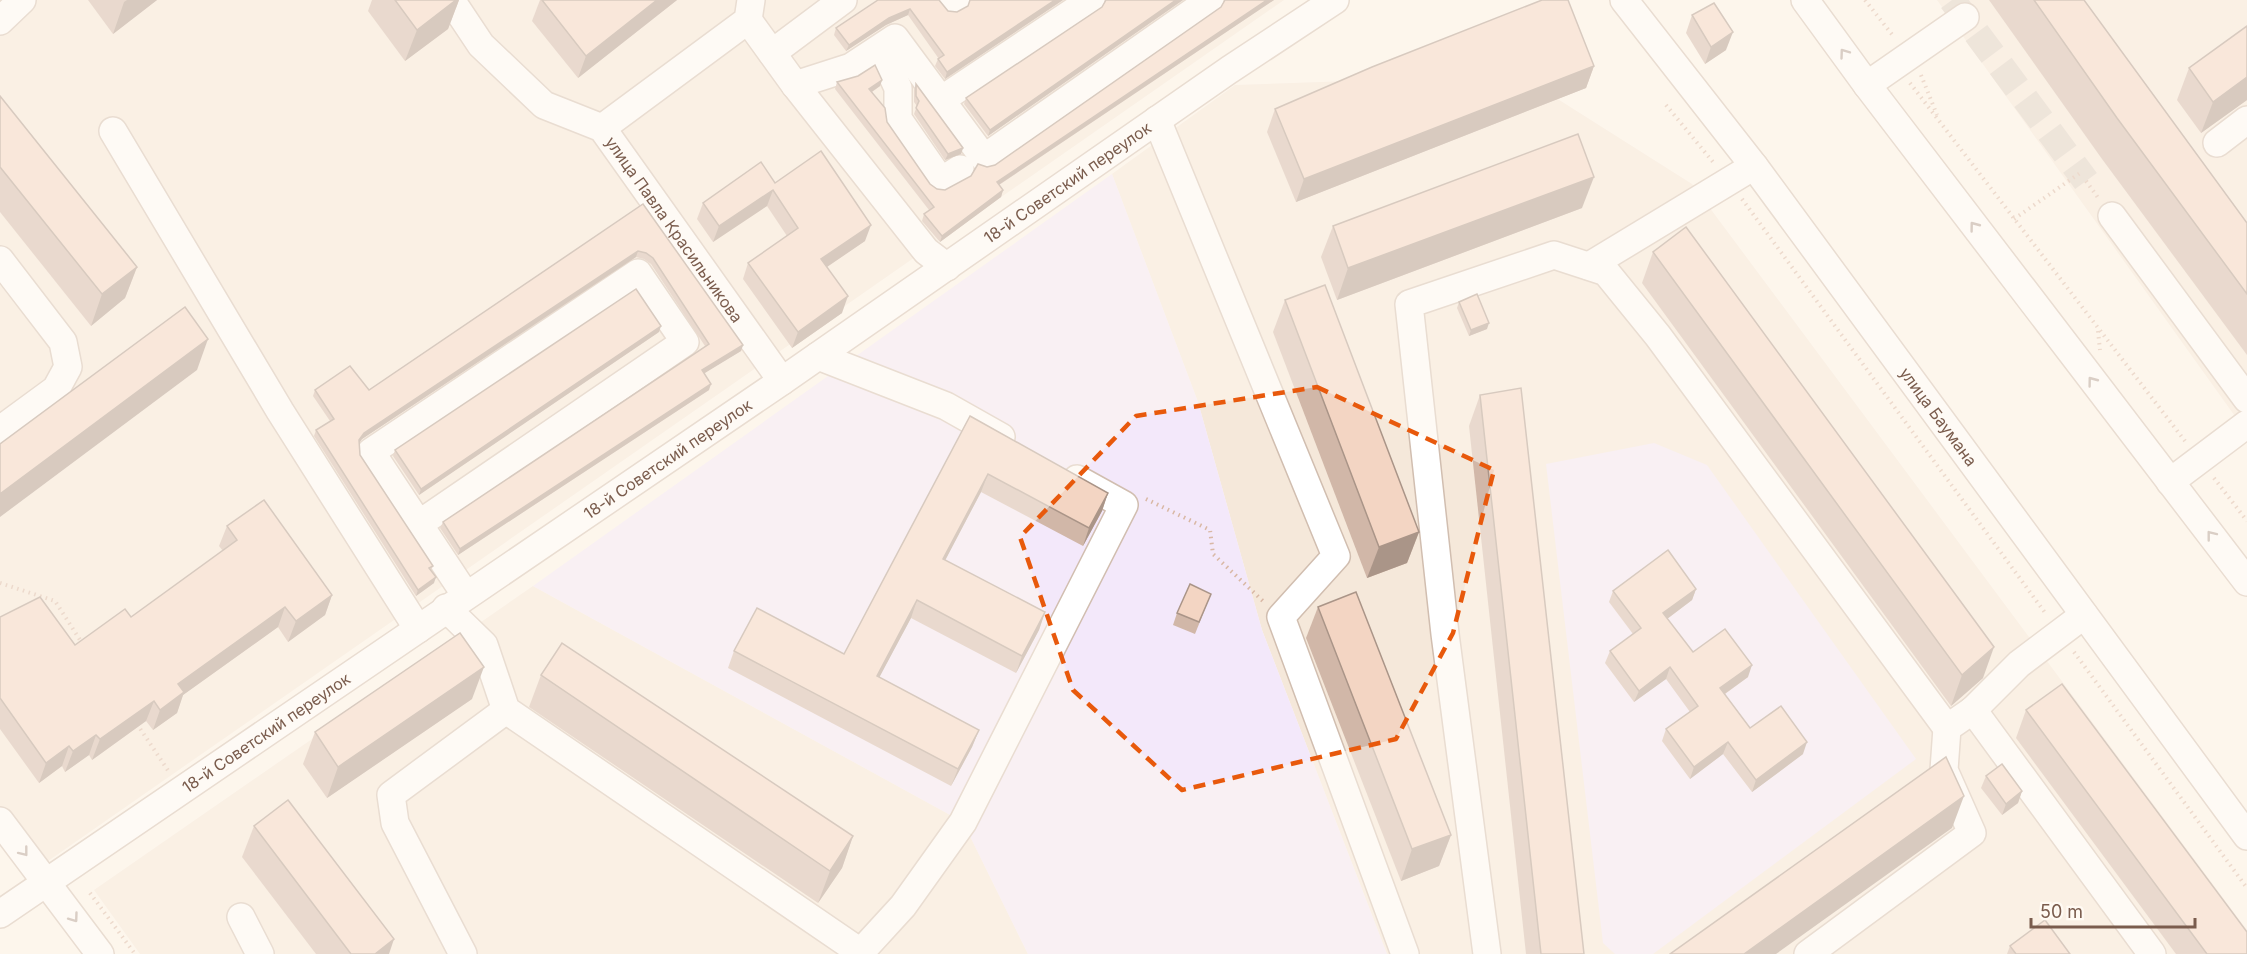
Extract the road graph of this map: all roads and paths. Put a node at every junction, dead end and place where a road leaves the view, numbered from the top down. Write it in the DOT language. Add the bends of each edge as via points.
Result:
graph roads {
  1 [pos="22,0"];
  2 [pos="451,0"];
  3 [pos="843,0"];
  4 [pos="1091,0"];
  5 [pos="1210,0"];
  6 [pos="1335,0"];
  7 [pos="1624,0"];
  8 [pos="1807,0"];
  9 [pos="750,10"];
  10 [pos="1965,17"];
  11 [pos="0,21"];
  12 [pos="880,49"];
  13 [pos="772,52"];
  14 [pos="795,85"];
  15 [pos="1867,85"];
  16 [pos="941,100"];
  17 [pos="1666,105"];
  18 [pos="1157,120"];
  19 [pos="2247,120"];
  20 [pos="1939,122"];
  21 [pos="602,128"];
  22 [pos="113,131"];
  23 [pos="2217,143"];
  24 [pos="1754,166"];
  25 [pos="960,169"];
  26 [pos="2080,173"];
  27 [pos="1729,182"];
  28 [pos="2112,216"];
  29 [pos="2014,219"];
  30 [pos="0,260"];
  31 [pos="1589,266"];
  32 [pos="947,267"];
  33 [pos="818,356"];
  34 [pos="782,381"];
  35 [pos="2247,399"];
  36 [pos="2247,424"];
  37 [pos="0,430"];
  38 [pos="1020,447"];
  39 [pos="2200,461"];
  40 [pos="1051,465"];
  41 [pos="2170,482"];
  42 [pos="1124,505"];
  43 [pos="2247,521"];
  44 [pos="419,524"];
  45 [pos="2247,582"];
  46 [pos="0,583"];
  47 [pos="456,601"];
  48 [pos="2084,615"];
  49 [pos="1281,617"];
  50 [pos="418,629"];
  51 [pos="2060,633"];
  52 [pos="88,651"];
  53 [pos="506,710"];
  54 [pos="1973,710"];
  55 [pos="135,721"];
  56 [pos="1947,728"];
  57 [pos="182,791"];
  58 [pos="0,821"];
  59 [pos="2247,836"];
  60 [pos="47,883"];
  61 [pos="2247,888"];
  62 [pos="90,893"];
  63 [pos="0,914"];
  64 [pos="241,917"];
  65 [pos="861,953"];
  66 [pos="100,954"];
  67 [pos="135,954"];
  68 [pos="260,954"];
  69 [pos="463,954"];
  70 [pos="1405,954"];
  71 [pos="1487,954"];
  72 [pos="1808,954"];
  73 [pos="2152,954"];
  1 -- 11 [label="street"];
  2 -- 21 [label="street, улица Павла Красильникова" via="481,45 544,105"];
  3 -- 13 [label="street"];
  4 -- 16 [label="street"];
  5 -- 16 [label="street" via="984,158"];
  6 -- 18 [label="street, 18-й Советский переулок"];
  7 -- 24 [label="street, улица Баумана"];
  15 -- 8 [label="street, one-way"];
  9 -- 13 [label="street"];
  9 -- 21 [label="street"];
  10 -- 15 [label="street"];
  12 -- 14 [label="street" via="851,67"];
  12 -- 16 [label="street" via="895,38"];
  12 -- 25 [label="street" via="898,88 898,119 941,181"];
  13 -- 14 [label="street"];
  14 -- 32 [label="street" via="926,251"];
  41 -- 15 [label="street, one-way"];
  17 -- 27 [label="path"];
  18 -- 32 [label="street, 18-й Советский переулок"];
  18 -- 49 [label="street" via="1336,556"];
  19 -- 23 [label="street"];
  20 -- 20 [label="path" via="1908,80 1920,71"];
  20 -- 29 [label="path"];
  21 -- 34 [label="street, улица Павла Красильникова"];
  22 -- 50 [label="street" via="280,411"];
  24 -- 27 [label="street"];
  24 -- 48 [label="street, улица Баумана"];
  26 -- 29 [label="path"];
  27 -- 31 [label="street"];
  27 -- 51 [label="path"];
  28 -- 35 [label="street"];
  29 -- 39 [label="path"];
  30 -- 37 [label="street" via="63,342 68,367 56,388"];
  31 -- 56 [label="street" via="1606,272 1658,336"];
  31 -- 71 [label="street" via="1554,255 1409,304 1445,634"];
  32 -- 33 [label="street, 18-й Советский переулок"];
  33 -- 34 [label="street, 18-й Советский переулок"];
  33 -- 38 [label="street" via="946,406"];
  34 -- 47 [label="street, 18-й Советский переулок"];
  36 -- 39 [label="street"];
  39 -- 41 [label="street"];
  39 -- 43 [label="path"];
  40 -- 42 [label="street"];
  45 -- 41 [label="street, one-way"];
  42 -- 49 [label="path" via="1132,493 1210,530 1213,554"];
  42 -- 65 [label="street" via="963,822 903,906"];
  44 -- 44 [label="street" via="371,452 638,273 685,342"];
  44 -- 47 [label="street"];
  46 -- 52 [label="path" via="55,602"];
  47 -- 50 [label="street, 18-й Советский переулок"];
  47 -- 53 [label="street" via="484,645"];
  48 -- 51 [label="street"];
  48 -- 59 [label="street, улица Баумана"];
  49 -- 70 [label="street"];
  50 -- 57 [label="street, 18-й Советский переулок"];
  51 -- 54 [label="street" via="2019,664"];
  51 -- 61 [label="path"];
  53 -- 65 [label="street"];
  53 -- 69 [label="street" via="391,795 395,823"];
  54 -- 56 [label="street"];
  54 -- 73 [label="street"];
  55 -- 57 [label="path"];
  56 -- 72 [label="street" via="1944,770 1972,833"];
  57 -- 60 [label="street, 18-й Советский переулок"];
  58 -- 60 [label="street, one-way"];
  60 -- 63 [label="street, 18-й Советский переулок"];
  60 -- 66 [label="street, one-way"];
  62 -- 67 [label="path"];
  64 -- 68 [label="street"];
}
